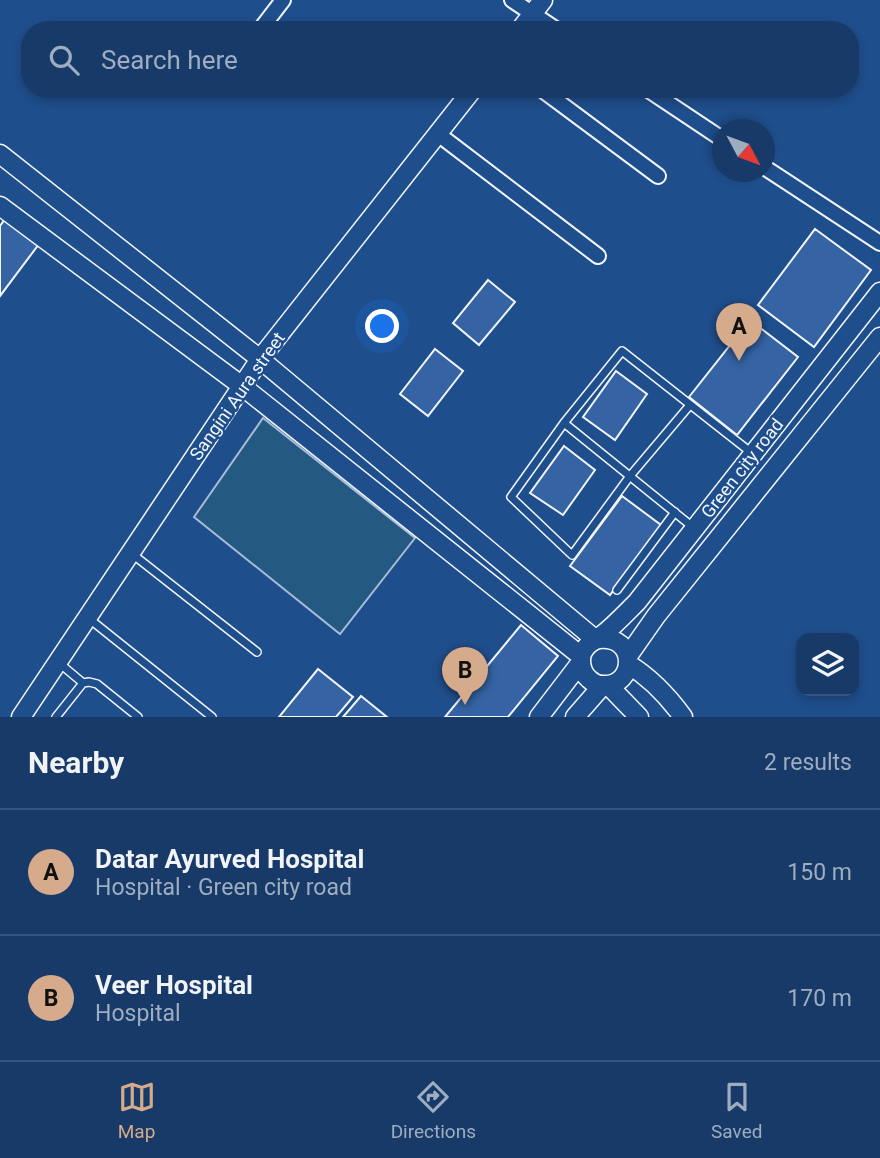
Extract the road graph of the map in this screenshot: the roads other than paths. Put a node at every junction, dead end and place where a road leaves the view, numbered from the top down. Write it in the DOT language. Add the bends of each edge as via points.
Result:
graph roads {
  1 [pos="283,0"];
  2 [pos="512,0"];
  3 [pos="538,7"];
  4 [pos="267,21"];
  5 [pos="527,21"];
  6 [pos="550,21"];
  7 [pos="466,98"];
  8 [pos="553,98"];
  9 [pos="661,98"];
  10 [pos="712,132"];
  11 [pos="438,134"];
  12 [pos="0,154"];
  13 [pos="775,174"];
  14 [pos="658,176"];
  15 [pos="0,206"];
  16 [pos="880,243"];
  17 [pos="598,256"];
  18 [pos="880,292"];
  19 [pos="880,337"];
  20 [pos="260,359"];
  21 [pos="242,386"];
  22 [pos="690,405"];
  23 [pos="564,423"];
  24 [pos="753,454"];
  25 [pos="630,476"];
  26 [pos="675,512"];
  27 [pos="695,528"];
  28 [pos="130,553"];
  29 [pos="617,590"];
  30 [pos="87,617"];
  31 [pos="597,639"];
  32 [pos="257,652"];
  33 [pos="581,659"];
  34 [pos="628,660"];
  35 [pos="58,662"];
  36 [pos="83,682"];
  37 [pos="606,685"];
  38 [pos="20,717"];
  39 [pos="56,717"];
  40 [pos="138,717"];
  41 [pos="212,717"];
  42 [pos="539,717"];
  43 [pos="575,717"];
  44 [pos="639,717"];
  45 [pos="683,717"];
  1 -- 4 [label="street"];
  2 -- 3 [label="street"];
  3 -- 5 [label="street"];
  3 -- 6 [label="street"];
  7 -- 11 [label="street, Sangini Aura street"];
  8 -- 14 [label="street"];
  9 -- 10 [label="street"];
  11 -- 17 [label="street"];
  11 -- 20 [label="street, Sangini Aura street"];
  12 -- 20 [label="street"];
  13 -- 16 [label="street"];
  15 -- 21 [label="street"];
  18 -- 24 [label="street, Green city road"];
  19 -- 34 [label="street, Green city road" via="665,605"];
  20 -- 21 [label="street, Sangini Aura street"];
  20 -- 31 [label="street"];
  21 -- 28 [label="street, Sangini Aura street"];
  21 -- 33 [label="street"];
  22 -- 23 [label="lane" via="622,351"];
  22 -- 24 [label="lane"];
  22 -- 25 [label="lane"];
  23 -- 25 [label="lane"];
  23 -- 25 [label="lane" via="511,497 572,555"];
  24 -- 27 [label="street, Green city road"];
  25 -- 26 [label="lane"];
  26 -- 27 [label="lane"];
  26 -- 29 [label="lane"];
  27 -- 31 [label="street, Green city road" via="637,602"];
  28 -- 30 [label="street, Sangini Aura street"];
  28 -- 32 [label="lane"];
  30 -- 35 [label="street, Sangini Aura street"];
  30 -- 41 [label="lane"];
  31 -- 33 [label="street" via="586,647"];
  31 -- 34 [label="street" via="620,643"];
  33 -- 37 [label="street" via="586,677"];
  33 -- 42 [label="street"];
  34 -- 37 [label="street" via="622,677"];
  34 -- 45 [label="street" via="657,685"];
  35 -- 36 [label="lane"];
  35 -- 38 [label="street, Sangini Aura street"];
  36 -- 39 [label="lane"];
  36 -- 40 [label="lane" via="97,684"];
  37 -- 43 [label="street"];
  37 -- 44 [label="street"];
}
